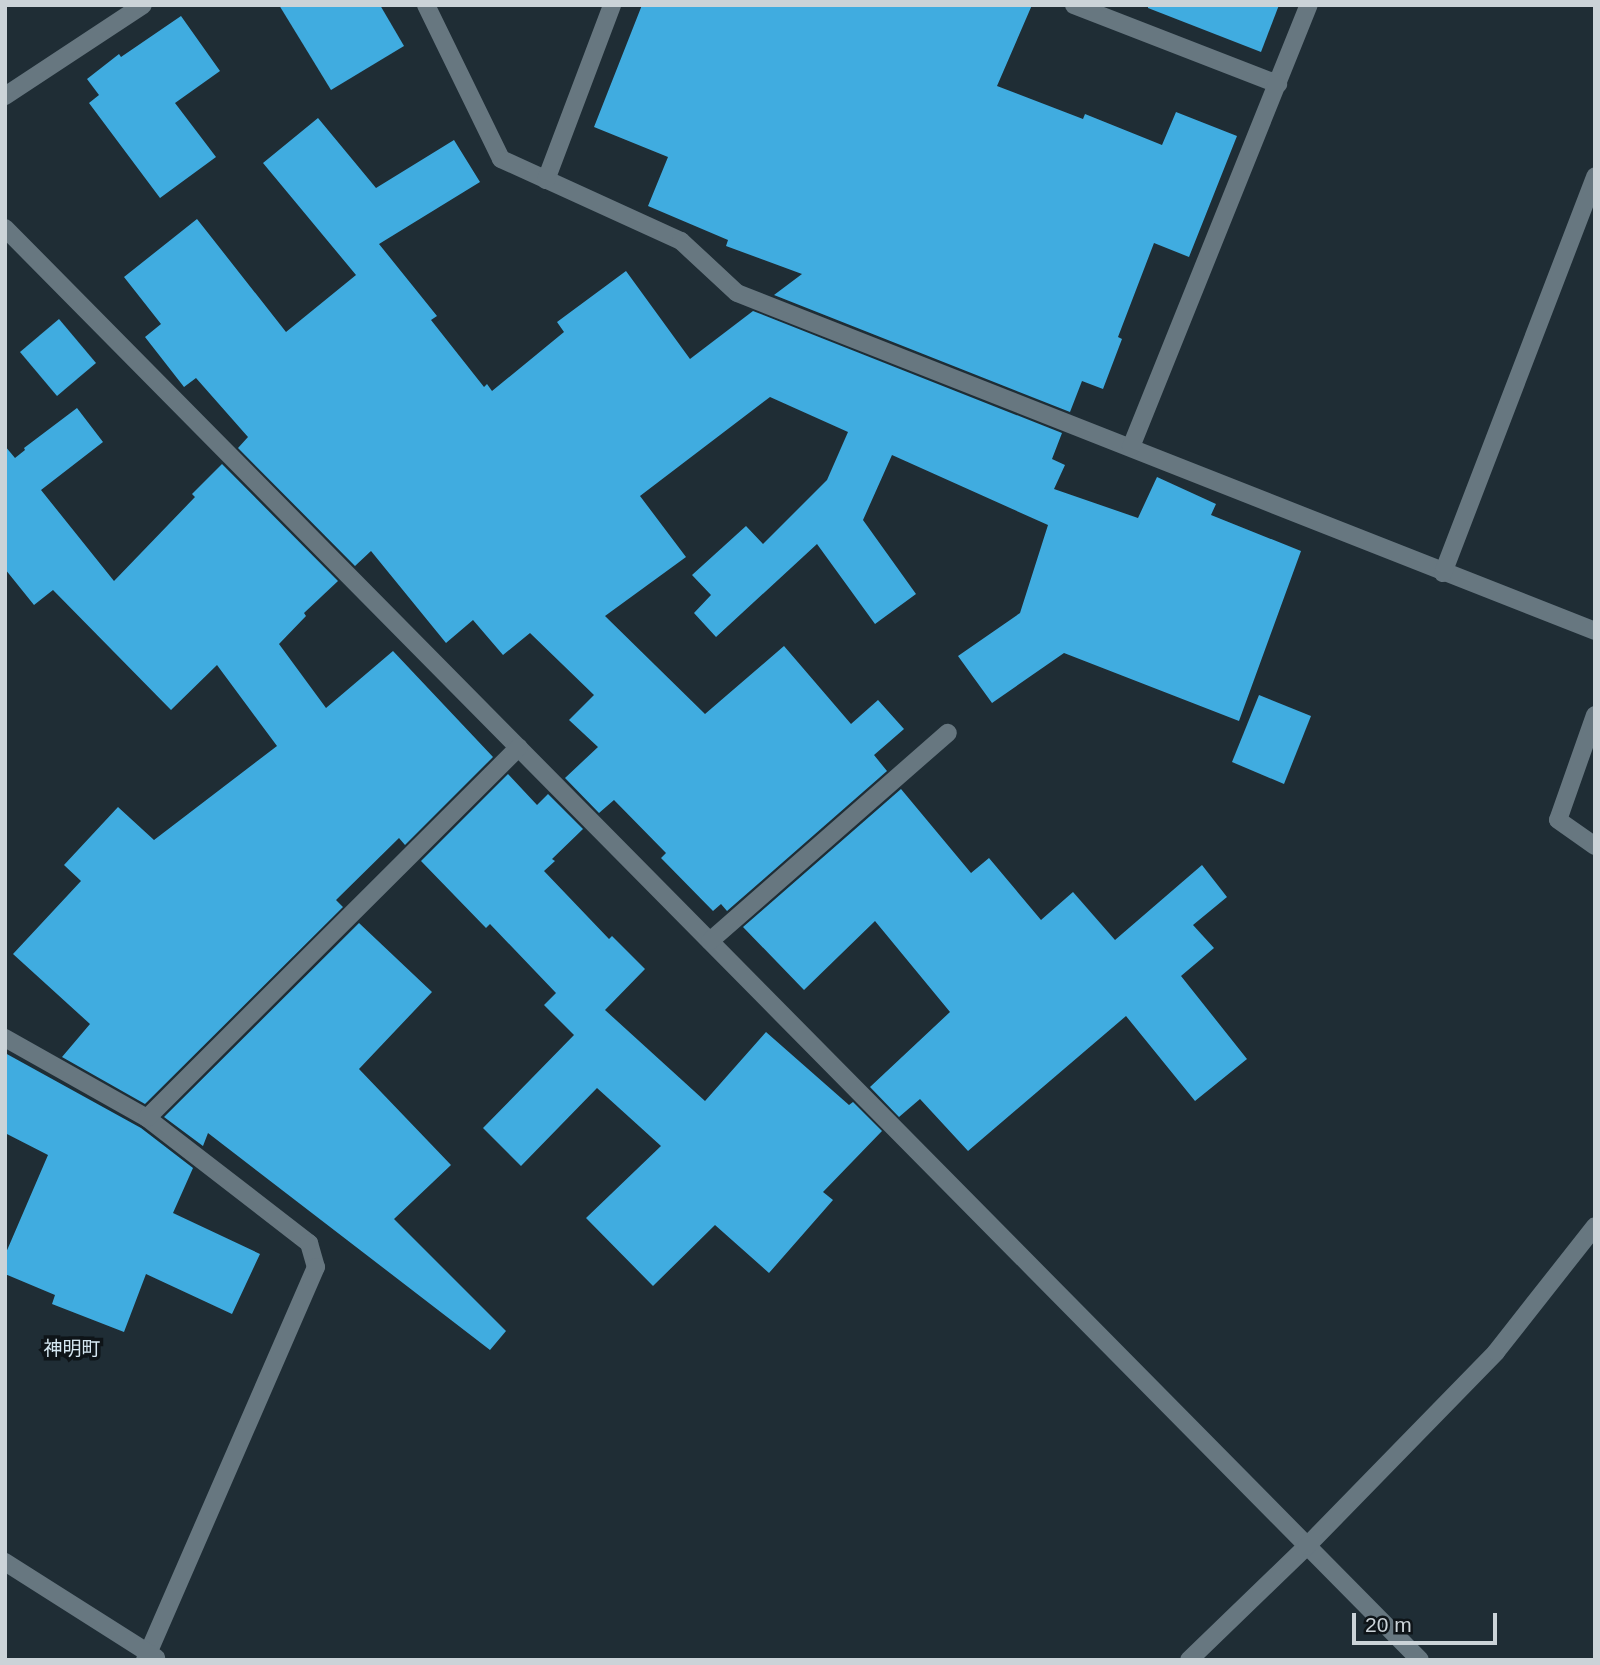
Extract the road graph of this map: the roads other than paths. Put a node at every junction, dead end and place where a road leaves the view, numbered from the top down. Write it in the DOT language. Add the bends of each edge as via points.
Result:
graph roads {
  1 [pos="143,5"];
  2 [pos="426,5"];
  3 [pos="612,5"];
  4 [pos="1074,5"];
  5 [pos="1309,5"];
  6 [pos="1278,84"];
  7 [pos="5,96"];
  8 [pos="1595,176"];
  9 [pos="546,180"];
  10 [pos="5,228"];
  11 [pos="1132,447"];
  12 [pos="1443,572"];
  13 [pos="1595,631"];
  14 [pos="1595,715"];
  15 [pos="948,733"];
  16 [pos="519,747"];
  17 [pos="1595,846"];
  18 [pos="710,941"];
  19 [pos="5,1038"];
  20 [pos="147,1118"];
  21 [pos="1595,1226"];
  22 [pos="1307,1546"];
  23 [pos="5,1562"];
  24 [pos="150,1657"];
  25 [pos="1189,1660"];
  26 [pos="1420,1660"];
  1 -- 7 [label="street"];
  2 -- 9 [label="street" via="501,159"];
  3 -- 9 [label="street"];
  4 -- 6 [label="street"];
  5 -- 6 [label="street"];
  6 -- 11 [label="street"];
  8 -- 12 [label="street"];
  9 -- 11 [label="street" via="681,242 737,293"];
  10 -- 16 [label="street"];
  11 -- 12 [label="street"];
  12 -- 13 [label="street"];
  14 -- 17 [label="street" via="1558,820"];
  15 -- 18 [label="street"];
  16 -- 18 [label="street"];
  16 -- 20 [label="street"];
  18 -- 22 [label="street"];
  19 -- 20 [label="street"];
  20 -- 24 [label="street" via="309,1243 316,1268"];
  21 -- 22 [label="street" via="1496,1352"];
  22 -- 25 [label="street"];
  22 -- 26 [label="street"];
  23 -- 24 [label="street"];
}
